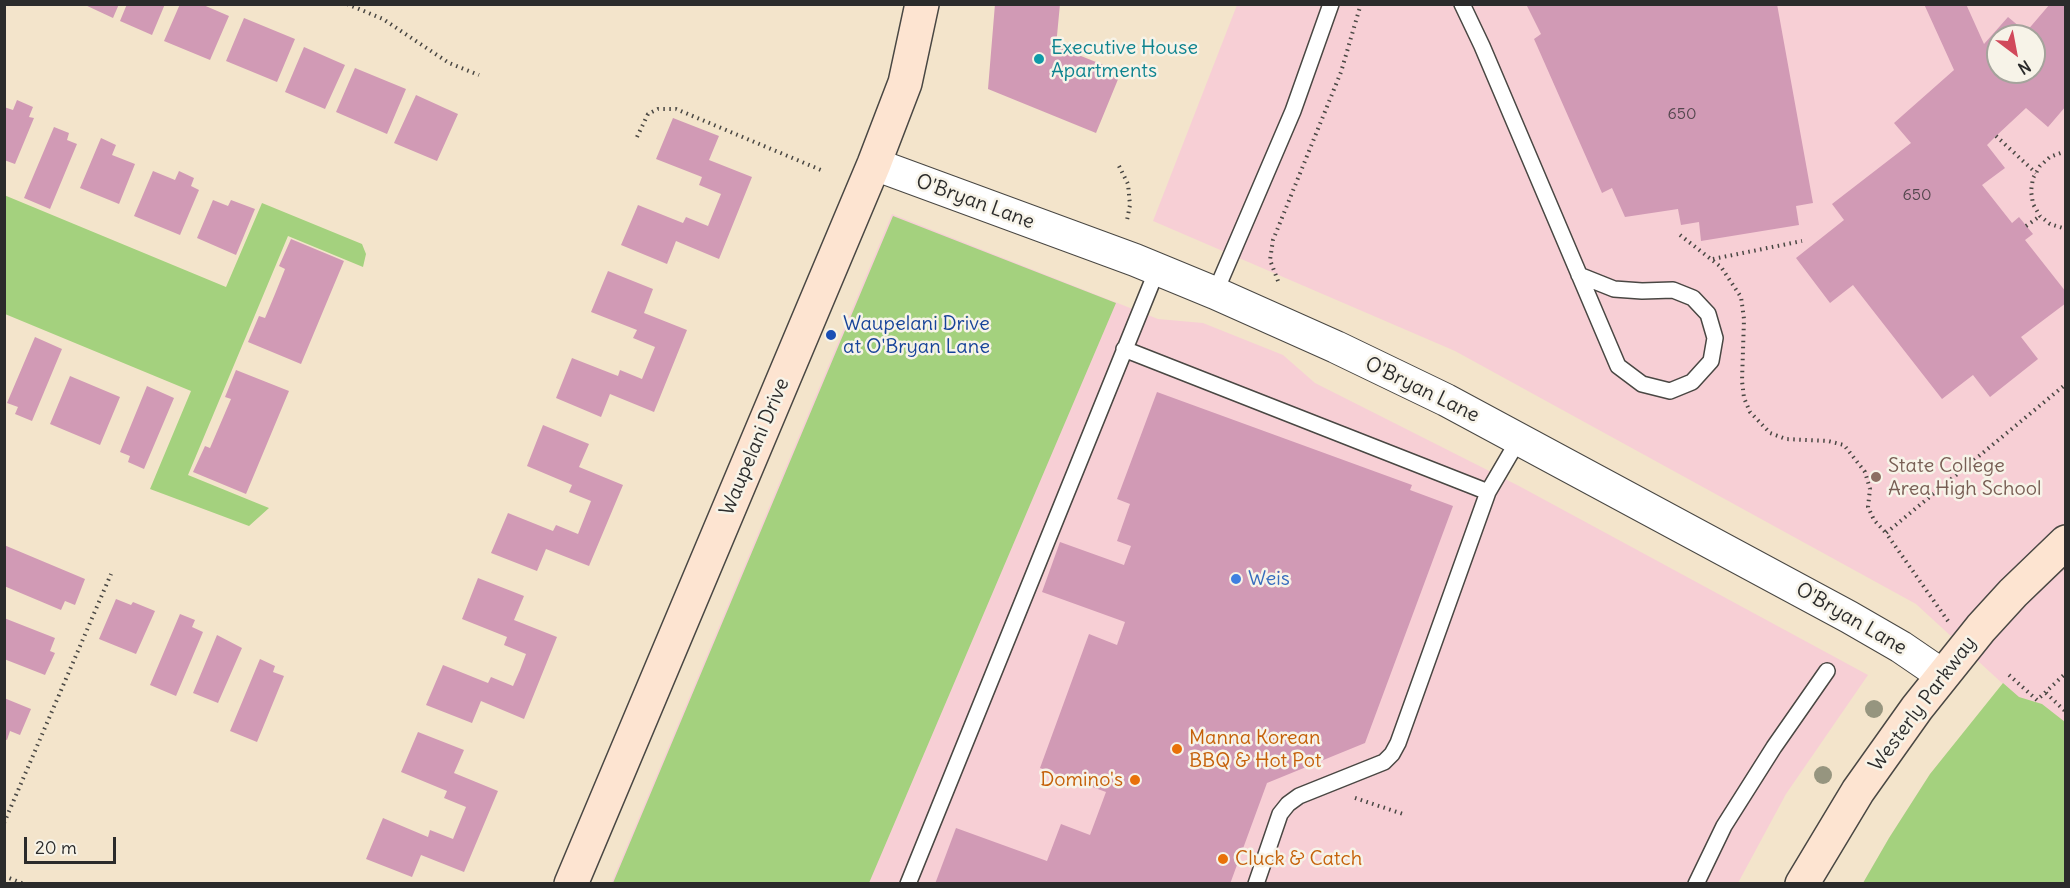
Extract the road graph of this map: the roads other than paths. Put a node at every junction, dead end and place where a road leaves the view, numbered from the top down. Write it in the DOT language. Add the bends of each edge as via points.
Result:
graph roads {
  1 [pos="922,4"];
  2 [pos="1331,4"];
  3 [pos="1462,4"];
  4 [pos="874,164"];
  5 [pos="1156,270"];
  6 [pos="1579,274"];
  7 [pos="1215,293"];
  8 [pos="1124,349"];
  9 [pos="1519,439"];
  10 [pos="1488,492"];
  11 [pos="2066,542"];
  12 [pos="1827,671"];
  13 [pos="1942,675"];
  14 [pos="571,884"];
  15 [pos="908,884"];
  16 [pos="1256,884"];
  17 [pos="1696,884"];
  18 [pos="1802,884"];
  1 -- 4 [label="street, Waupelani Drive" via="905,83"];
  2 -- 7 [label="lane" via="1293,111"];
  3 -- 6 [label="lane"];
  4 -- 5 [label="street, O'Bryan Lane"];
  4 -- 14 [label="street, Waupelani Drive"];
  5 -- 7 [label="street, O'Bryan Lane"];
  5 -- 8 [label="lane"];
  6 -- 6 [label="lane" via="1618,366 1642,384 1670,391 1692,382 1711,361 1715,338 1708,314 1693,298 1673,290 1614,289"];
  7 -- 9 [label="street, O'Bryan Lane" via="1416,385"];
  8 -- 10 [label="lane"];
  8 -- 15 [label="lane"];
  9 -- 10 [label="lane"];
  9 -- 13 [label="street, O'Bryan Lane" via="1849,616"];
  10 -- 16 [label="lane" via="1392,754 1384,762 1288,804 1280,814"];
  11 -- 13 [label="street, Westerly Parkway" via="2013,593"];
  12 -- 17 [label="lane" via="1724,826"];
  13 -- 18 [label="street, Westerly Parkway" via="1869,773"];
}
